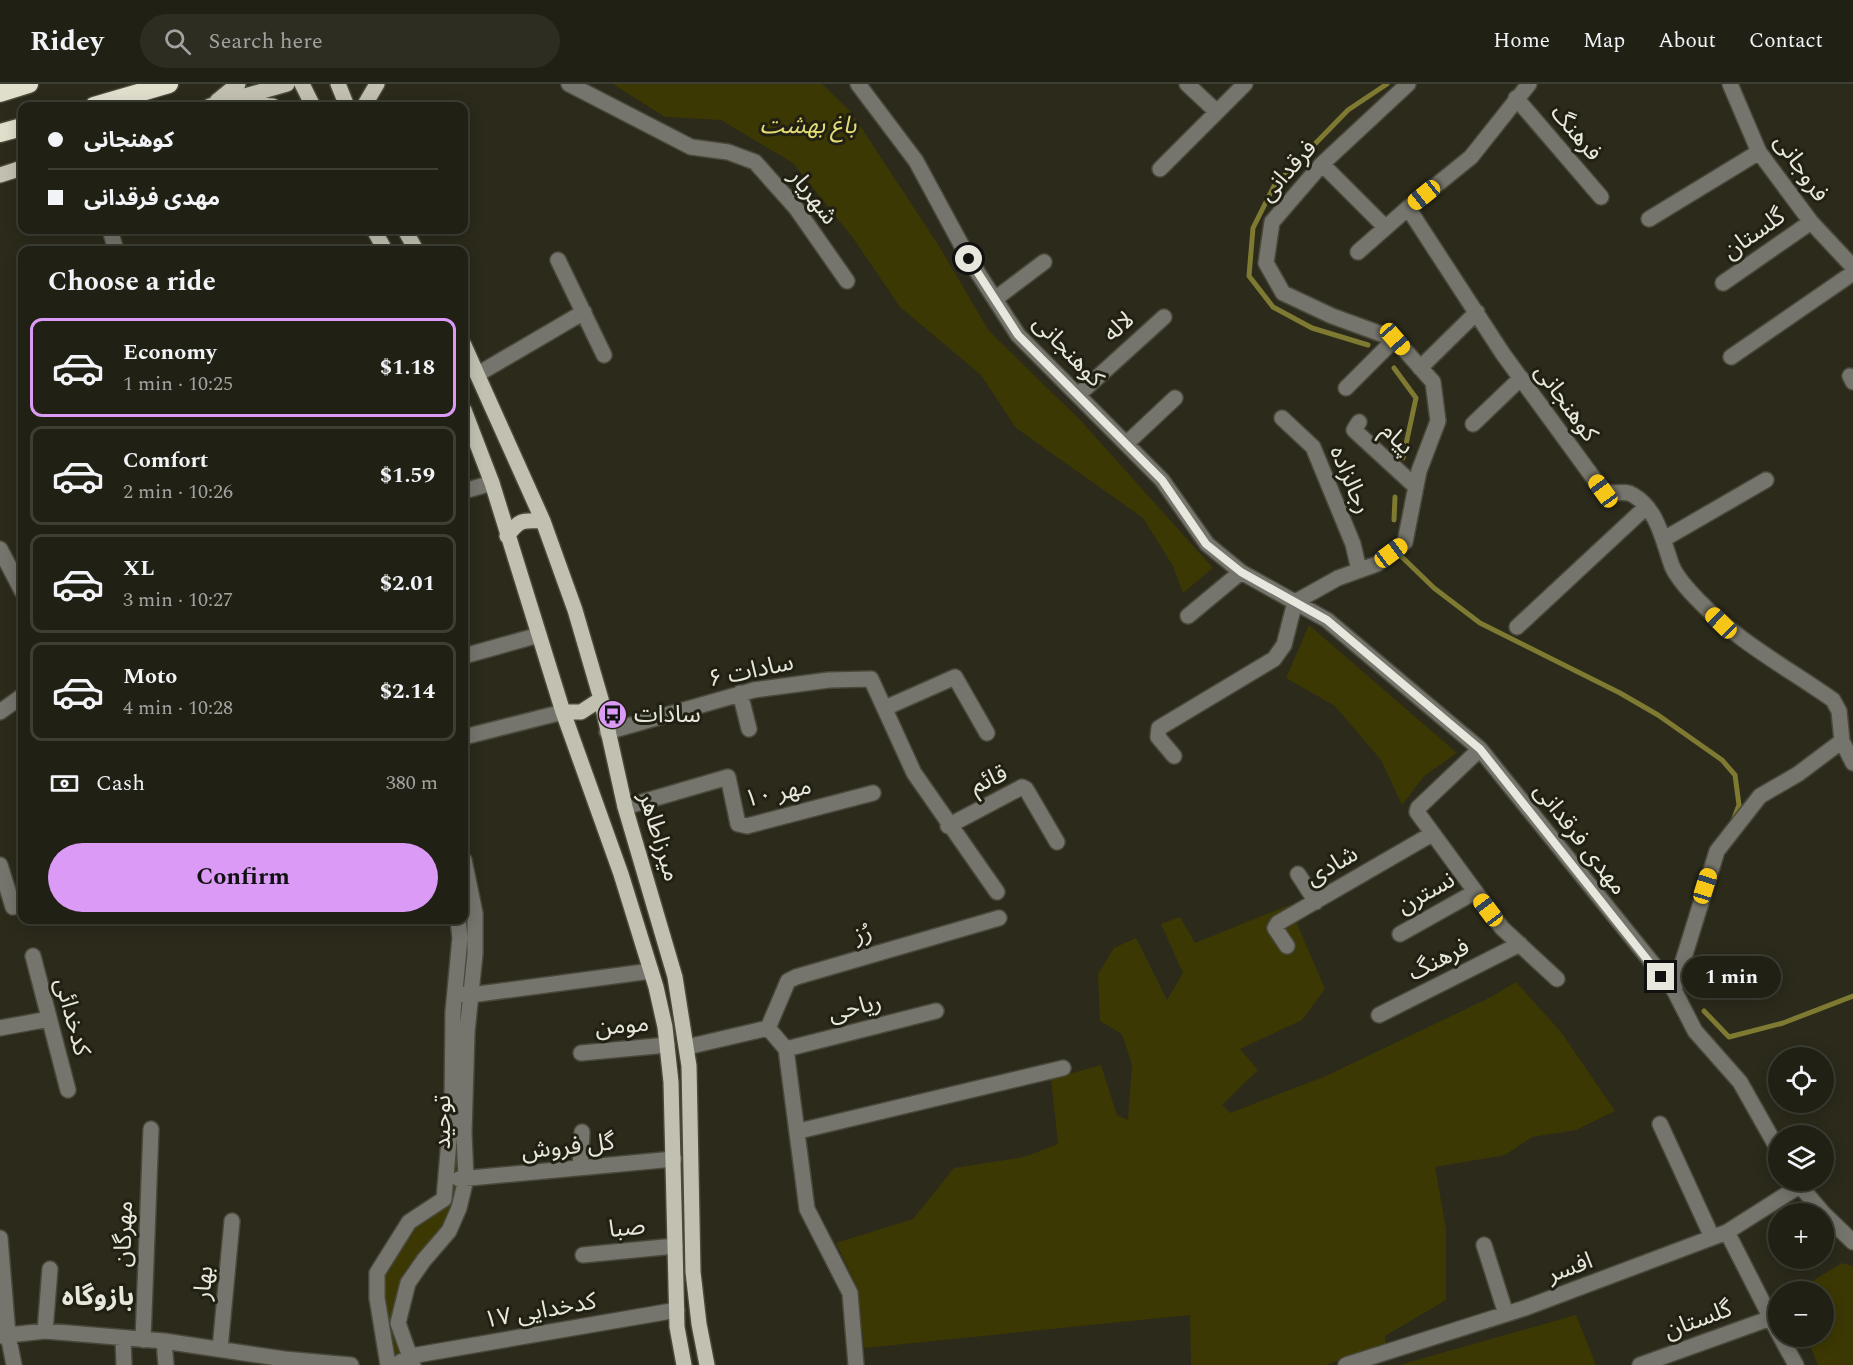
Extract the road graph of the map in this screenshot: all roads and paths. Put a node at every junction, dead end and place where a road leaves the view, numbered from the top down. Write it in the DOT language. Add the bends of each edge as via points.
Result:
graph roads {
  1 [pos="29,84"];
  2 [pos="170,84"];
  3 [pos="238,84"];
  4 [pos="287,84"];
  5 [pos="303,84"];
  6 [pos="338,84"];
  7 [pos="377,84"];
  8 [pos="569,84"];
  9 [pos="858,84"];
  10 [pos="1186,84"];
  11 [pos="1245,84"];
  12 [pos="1408,84"];
  13 [pos="1529,84"];
  14 [pos="1730,84"];
  15 [pos="0,93"];
  16 [pos="1516,98"];
  17 [pos="108,102"];
  18 [pos="218,102"];
  19 [pos="225,102"];
  20 [pos="312,102"];
  21 [pos="345,102"];
  22 [pos="366,102"];
  23 [pos="1217,112"];
  24 [pos="18,128"];
  25 [pos="0,133"];
  26 [pos="1759,152"];
  27 [pos="1322,164"];
  28 [pos="18,169"];
  29 [pos="1160,169"];
  30 [pos="0,175"];
  31 [pos="1601,197"];
  32 [pos="1408,208"];
  33 [pos="1649,219"];
  34 [pos="1811,222"];
  35 [pos="1385,227"];
  36 [pos="1358,252"];
  37 [pos="558,260"];
  38 [pos="1044,262"];
  39 [pos="1852,268"];
  40 [pos="847,281"];
  41 [pos="1723,284"];
  42 [pos="995,299"];
  43 [pos="584,312"];
  44 [pos="1476,312"];
  45 [pos="1164,317"];
  46 [pos="1395,339"];
  47 [pos="468,353"];
  48 [pos="604,355"];
  49 [pos="1731,357"];
  50 [pos="1420,368"];
  51 [pos="478,374"];
  52 [pos="1521,378"];
  53 [pos="1346,388"];
  54 [pos="1078,395"];
  55 [pos="1175,398"];
  56 [pos="1282,418"];
  57 [pos="468,420"];
  58 [pos="1359,422"];
  59 [pos="1473,424"];
  60 [pos="1126,444"];
  61 [pos="1766,480"];
  62 [pos="492,483"];
  63 [pos="1416,487"];
  64 [pos="468,490"];
  65 [pos="1646,507"];
  66 [pos="543,521"];
  67 [pos="507,536"];
  68 [pos="1664,539"];
  69 [pos="0,549"];
  70 [pos="1359,570"];
  71 [pos="1241,572"];
  72 [pos="18,583"];
  73 [pos="1295,602"];
  74 [pos="1188,616"];
  75 [pos="1517,627"];
  76 [pos="538,635"];
  77 [pos="468,655"];
  78 [pos="740,693"];
  79 [pos="18,699"];
  80 [pos="601,699"];
  81 [pos="885,708"];
  82 [pos="0,712"];
  83 [pos="563,712"];
  84 [pos="749,729"];
  85 [pos="607,732"];
  86 [pos="987,733"];
  87 [pos="468,736"];
  88 [pos="1842,741"];
  89 [pos="1480,749"];
  90 [pos="1174,756"];
  91 [pos="1853,763"];
  92 [pos="873,793"];
  93 [pos="625,807"];
  94 [pos="948,826"];
  95 [pos="1432,834"];
  96 [pos="1057,842"];
  97 [pos="0,865"];
  98 [pos="1298,874"];
  99 [pos="468,879"];
  100 [pos="1475,891"];
  101 [pos="997,892"];
  102 [pos="1316,902"];
  103 [pos="13,907"];
  104 [pos="999,918"];
  105 [pos="459,924"];
  106 [pos="1400,934"];
  107 [pos="1520,944"];
  108 [pos="1287,946"];
  109 [pos="33,956"];
  110 [pos="651,971"];
  111 [pos="1557,980"];
  112 [pos="1674,990"];
  113 [pos="455,993"];
  114 [pos="471,995"];
  115 [pos="936,1011"];
  116 [pos="1379,1015"];
  117 [pos="49,1019"];
  118 [pos="0,1028"];
  119 [pos="768,1028"];
  120 [pos="667,1045"];
  121 [pos="687,1047"];
  122 [pos="786,1049"];
  123 [pos="581,1053"];
  124 [pos="1063,1068"];
  125 [pos="68,1090"];
  126 [pos="1660,1124"];
  127 [pos="151,1129"];
  128 [pos="798,1131"];
  129 [pos="582,1132"];
  130 [pos="1768,1132"];
  131 [pos="674,1159"];
  132 [pos="580,1168"];
  133 [pos="445,1178"];
  134 [pos="466,1179"];
  135 [pos="1786,1191"];
  136 [pos="1803,1191"];
  137 [pos="1814,1203"];
  138 [pos="232,1221"];
  139 [pos="1834,1224"];
  140 [pos="1727,1232"];
  141 [pos="1712,1237"];
  142 [pos="0,1238"];
  143 [pos="1853,1242"];
  144 [pos="1484,1245"];
  145 [pos="675,1246"];
  146 [pos="583,1255"];
  147 [pos="50,1269"];
  148 [pos="677,1310"];
  149 [pos="1768,1312"];
  150 [pos="1506,1314"];
  151 [pos="1768,1319"];
  152 [pos="45,1331"];
  153 [pos="4,1336"];
  154 [pos="123,1338"];
  155 [pos="143,1340"];
  156 [pos="164,1341"];
  157 [pos="1786,1347"];
  158 [pos="220,1350"];
  159 [pos="412,1361"];
  160 [pos="284,1362"];
  161 [pos="14,1365"];
  162 [pos="124,1365"];
  163 [pos="166,1365"];
  164 [pos="351,1365"];
  165 [pos="388,1365"];
  166 [pos="395,1365"];
  167 [pos="684,1365"];
  168 [pos="707,1365"];
  169 [pos="856,1365"];
  170 [pos="1346,1365"];
  171 [pos="1640,1365"];
  172 [pos="1796,1365"];
  1 -- 15 [label="highway"];
  2 -- 17 [label="highway"];
  3 -- 18 [label="main road"];
  4 -- 19 [label="main road"];
  5 -- 20 [label="main road"];
  6 -- 21 [label="main road"];
  7 -- 22 [label="main road"];
  8 -- 40 [label="street, شهریار" via="692,147 728,152 755,162 796,208"];
  9 -- 42 [label="street, کوهنجانی" via="916,161"];
  10 -- 23 [label="street"];
  11 -- 23 [label="street"];
  12 -- 27 [label="street, فرقدانی"];
  13 -- 16 [label="street"];
  14 -- 26 [label="street, فروجانی"];
  16 -- 31 [label="street, فرهنگ"];
  16 -- 32 [label="street" via="1471,157"];
  23 -- 29 [label="street"];
  24 -- 25 [label="highway"];
  26 -- 33 [label="street"];
  26 -- 34 [label="street, فروجانی"];
  27 -- 35 [label="street"];
  27 -- 46 [label="street, فرقدانی" via="1272,222 1266,263 1283,293"];
  28 -- 30 [label="main road"];
  32 -- 35 [label="street"];
  32 -- 44 [label="street, کوهنجانی"];
  34 -- 39 [label="street, فروجانی"];
  34 -- 41 [label="street, گلستان"];
  35 -- 36 [label="street"];
  37 -- 43 [label="street"];
  38 -- 42 [label="street"];
  39 -- 49 [label="street"];
  42 -- 54 [label="street, کوهنجانی" via="1018,335"];
  43 -- 48 [label="street"];
  43 -- 51 [label="street"];
  44 -- 50 [label="street"];
  44 -- 52 [label="street, کوهنجانی"];
  45 -- 54 [label="street, لاله"];
  46 -- 50 [label="street, فرقدانی"];
  46 -- 53 [label="street"];
  47 -- 51 [label="main road, میرزاطاهر"];
  50 -- 63 [label="street, فرقدانی" via="1433,382 1438,421"];
  51 -- 66 [label="main road, میرزاطاهر"];
  52 -- 59 [label="street"];
  52 -- 65 [label="street, کوهنجانی" via="1603,491 1630,493"];
  54 -- 60 [label="street, کوهنجانی"];
  55 -- 60 [label="street"];
  56 -- 70 [label="street, رجالزاده" via="1313,447 1353,544"];
  57 -- 62 [label="main road, میرزاطاهر"];
  58 -- 63 [label="street, پیام" via="1354,430"];
  60 -- 71 [label="street, کوهنجانی" via="1162,480 1206,544"];
  61 -- 68 [label="street"];
  62 -- 64 [label="street"];
  62 -- 67 [label="main road, میرزاطاهر"];
  63 -- 70 [label="street, فرقدانی" via="1405,542 1377,564"];
  65 -- 68 [label="street"];
  65 -- 75 [label="street"];
  66 -- 67 [label="main road" via="517,523"];
  66 -- 80 [label="main road, میرزاطاهر"];
  67 -- 76 [label="main road, میرزاطاهر"];
  68 -- 88 [label="street" via="1676,572 1721,623 1833,700 1839,711"];
  69 -- 72 [label="street"];
  70 -- 73 [label="street"];
  71 -- 73 [label="street, کوهنجانی"];
  71 -- 74 [label="street"];
  73 -- 89 [label="street, مهدی فرقدانی" via="1327,620"];
  73 -- 90 [label="street" via="1284,645 1274,659 1159,728 1158,737"];
  76 -- 77 [label="street"];
  76 -- 83 [label="main road, میرزاطاهر"];
  78 -- 81 [label="street, سادات ۶" via="829,680 871,679"];
  78 -- 84 [label="street"];
  78 -- 85 [label="street, سادات ۶"];
  79 -- 82 [label="street"];
  80 -- 83 [label="main road" via="581,712"];
  80 -- 85 [label="main road, میرزاطاهر"];
  81 -- 86 [label="street" via="955,677"];
  81 -- 94 [label="street" via="914,773"];
  83 -- 87 [label="street"];
  83 -- 110 [label="main road, میرزاطاهر"];
  85 -- 93 [label="main road, میرزاطاهر"];
  88 -- 91 [label="street"];
  88 -- 112 [label="street" via="1760,796 1717,851"];
  89 -- 95 [label="street" via="1418,808 1419,817"];
  89 -- 112 [label="street, مهدی فرقدانی"];
  92 -- 93 [label="street, مهر ۱۰" via="742,827 738,824 728,777"];
  93 -- 121 [label="main road, میرزاطاهر" via="675,977"];
  94 -- 96 [label="street, قائم" via="1022,787"];
  94 -- 101 [label="street"];
  95 -- 100 [label="street"];
  95 -- 102 [label="street, شادی"];
  97 -- 103 [label="street"];
  98 -- 102 [label="street"];
  99 -- 114 [label="street, توحید" via="475,913"];
  100 -- 106 [label="street, نسترن"];
  100 -- 107 [label="street" via="1502,928"];
  102 -- 108 [label="street, شادی" via="1275,925"];
  104 -- 119 [label="street, رُز" via="796,977 788,981"];
  105 -- 113 [label="street, توحید"];
  107 -- 111 [label="street"];
  107 -- 116 [label="street, فرهنگ"];
  109 -- 117 [label="street, کدخدائی"];
  110 -- 114 [label="street"];
  110 -- 120 [label="main road, میرزاطاهر"];
  112 -- 130 [label="street, مهدی فرقدانی" via="1695,1030 1740,1082"];
  113 -- 114 [label="street"];
  113 -- 133 [label="street, توحید" via="452,1106"];
  114 -- 134 [label="street, توحید" via="464,1133"];
  115 -- 122 [label="street, ریاحی"];
  117 -- 118 [label="street"];
  117 -- 125 [label="street, کدخدائی"];
  119 -- 121 [label="street"];
  119 -- 122 [label="street"];
  120 -- 123 [label="street, مومن"];
  120 -- 131 [label="main road, میرزاطاهر"];
  121 -- 168 [label="main road, میرزاطاهر" via="693,1272"];
  122 -- 128 [label="street"];
  124 -- 128 [label="street"];
  126 -- 141 [label="street"];
  127 -- 155 [label="street, مهرگان"];
  128 -- 169 [label="street" via="807,1209 850,1293"];
  129 -- 132 [label="street"];
  131 -- 132 [label="street, گل فروش"];
  131 -- 145 [label="main road, میرزاطاهر"];
  132 -- 134 [label="street, گل فروش"];
  133 -- 134 [label="street, گل فروش"];
  133 -- 165 [label="street, توحید" via="444,1199 409,1222 377,1273"];
  134 -- 159 [label="street, توحید" via="449,1231 408,1283 399,1323"];
  135 -- 140 [label="street, افسر"];
  136 -- 137 [label="street"];
  138 -- 158 [label="street, بهار"];
  139 -- 143 [label="street"];
  140 -- 141 [label="street, افسر"];
  140 -- 149 [label="street"];
  141 -- 150 [label="street, افسر"];
  142 -- 153 [label="street"];
  144 -- 150 [label="street"];
  145 -- 146 [label="street, صبا"];
  145 -- 148 [label="main road, میرزاطاهر"];
  147 -- 152 [label="street"];
  148 -- 159 [label="street, کدخدایی ۱۷"];
  148 -- 167 [label="main road, میرزاطاهر"];
  150 -- 170 [label="street, افسر"];
  151 -- 171 [label="street, گلستان"];
  152 -- 153 [label="street"];
  152 -- 154 [label="street"];
  153 -- 161 [label="street"];
  154 -- 155 [label="street"];
  154 -- 162 [label="street"];
  155 -- 156 [label="street"];
  156 -- 158 [label="street"];
  156 -- 163 [label="street"];
  157 -- 172 [label="street"];
  158 -- 160 [label="street"];
  159 -- 166 [label="street, کدخدایی ۱۷"];
  160 -- 164 [label="street"];
}
